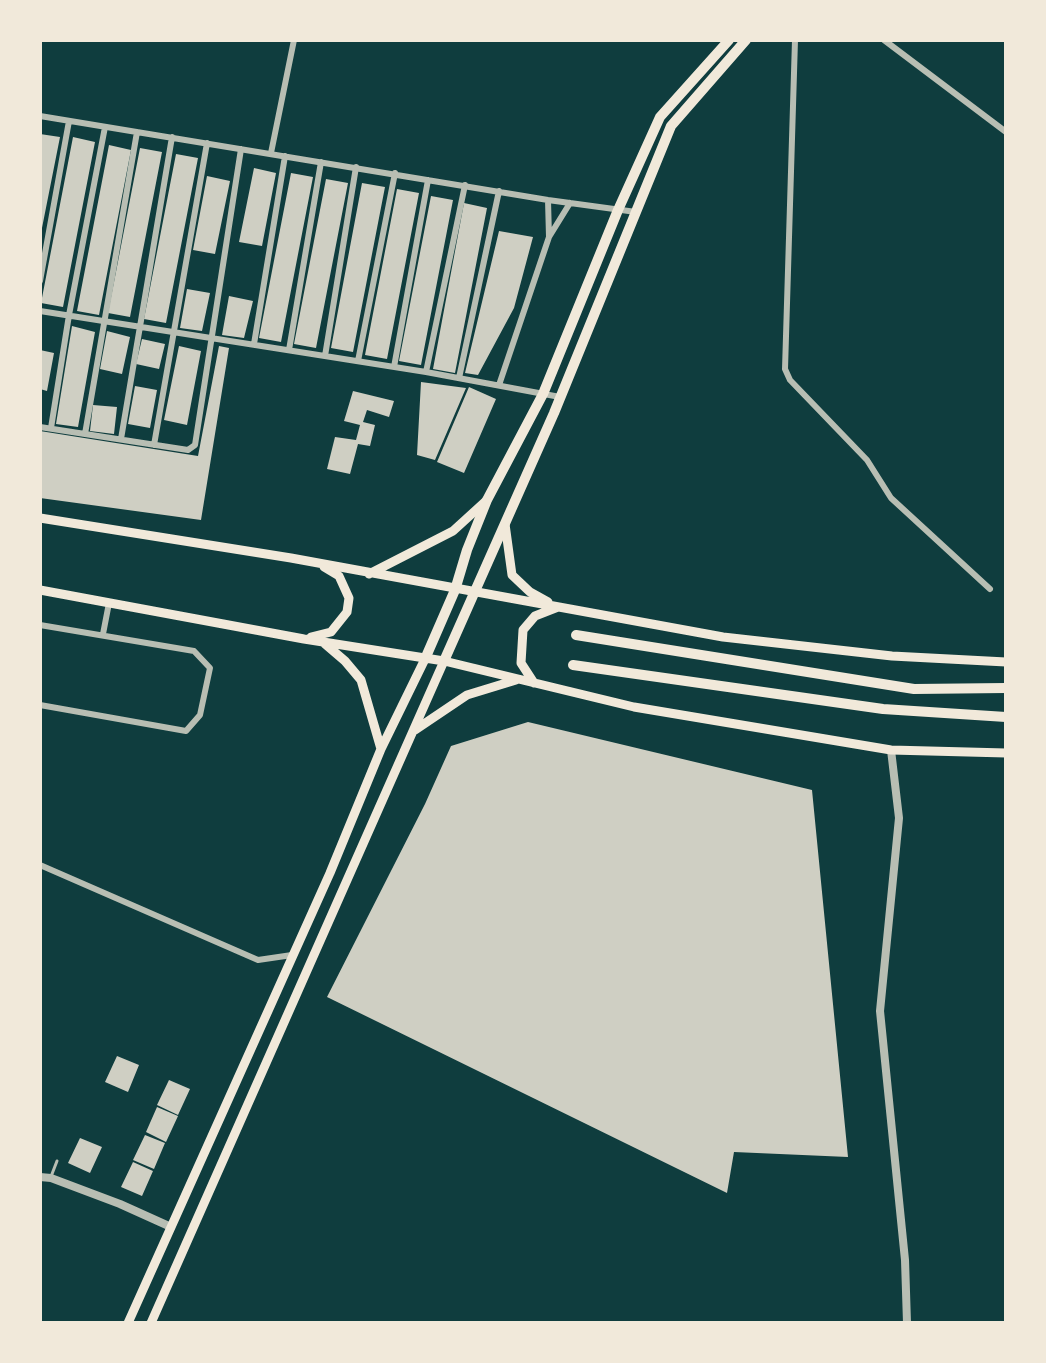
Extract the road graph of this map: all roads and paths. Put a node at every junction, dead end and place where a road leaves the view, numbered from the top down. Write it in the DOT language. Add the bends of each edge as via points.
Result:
graph roads {
  1 [pos="294,40"];
  2 [pos="729,40"];
  3 [pos="746,40"];
  4 [pos="795,40"];
  5 [pos="884,40"];
  6 [pos="40,116"];
  7 [pos="69,121"];
  8 [pos="105,127"];
  9 [pos="137,132"];
  10 [pos="1006,132"];
  11 [pos="172,137"];
  12 [pos="207,143"];
  13 [pos="241,149"];
  14 [pos="271,153"];
  15 [pos="285,156"];
  16 [pos="321,162"];
  17 [pos="356,167"];
  18 [pos="395,173"];
  19 [pos="428,180"];
  20 [pos="465,185"];
  21 [pos="499,191"];
  22 [pos="548,200"];
  23 [pos="570,203"];
  24 [pos="618,210"];
  25 [pos="636,212"];
  26 [pos="549,237"];
  27 [pos="40,281"];
  28 [pos="40,311"];
  29 [pos="69,315"];
  30 [pos="104,321"];
  31 [pos="140,325"];
  32 [pos="174,331"];
  33 [pos="211,337"];
  34 [pos="254,344"];
  35 [pos="289,350"];
  36 [pos="325,356"];
  37 [pos="358,361"];
  38 [pos="394,367"];
  39 [pos="426,372"];
  40 [pos="459,378"];
  41 [pos="499,385"];
  42 [pos="543,394"];
  43 [pos="560,397"];
  44 [pos="40,427"];
  45 [pos="51,428"];
  46 [pos="85,434"];
  47 [pos="121,439"];
  48 [pos="154,445"];
  49 [pos="487,500"];
  50 [pos="40,518"];
  51 [pos="505,523"];
  52 [pos="320,564"];
  53 [pos="369,574"];
  54 [pos="990,589"];
  55 [pos="40,590"];
  56 [pos="455,590"];
  57 [pos="475,592"];
  58 [pos="109,603"];
  59 [pos="558,607"];
  60 [pos="40,625"];
  61 [pos="103,634"];
  62 [pos="576,635"];
  63 [pos="304,639"];
  64 [pos="321,641"];
  65 [pos="425,659"];
  66 [pos="444,661"];
  67 [pos="1006,662"];
  68 [pos="573,665"];
  69 [pos="519,679"];
  70 [pos="534,683"];
  71 [pos="1006,688"];
  72 [pos="40,705"];
  73 [pos="1006,717"];
  74 [pos="413,732"];
  75 [pos="381,749"];
  76 [pos="891,750"];
  77 [pos="1006,753"];
  78 [pos="40,865"];
  79 [pos="293,955"];
  80 [pos="57,1161"];
  81 [pos="40,1177"];
  82 [pos="51,1178"];
  83 [pos="171,1227"];
  84 [pos="128,1323"];
  85 [pos="151,1323"];
  86 [pos="907,1323"];
  1 -- 14 [label="street"];
  2 -- 24 [label="main road" via="660,117"];
  3 -- 25 [label="main road" via="671,126"];
  4 -- 54 [label="street" via="785,369 867,460 891,498"];
  5 -- 10 [label="street"];
  6 -- 7 [label="street"];
  7 -- 8 [label="street"];
  7 -- 27 [label="street"];
  8 -- 9 [label="street"];
  8 -- 29 [label="street"];
  9 -- 11 [label="street"];
  9 -- 30 [label="street"];
  11 -- 12 [label="street"];
  11 -- 31 [label="street"];
  12 -- 13 [label="street"];
  12 -- 32 [label="street"];
  13 -- 14 [label="street"];
  13 -- 33 [label="street"];
  14 -- 15 [label="street"];
  15 -- 16 [label="street"];
  15 -- 34 [label="street"];
  16 -- 17 [label="street"];
  16 -- 35 [label="street"];
  17 -- 18 [label="street"];
  17 -- 36 [label="street"];
  18 -- 19 [label="street"];
  18 -- 37 [label="street"];
  19 -- 20 [label="street"];
  19 -- 38 [label="street"];
  20 -- 21 [label="street"];
  20 -- 39 [label="street"];
  21 -- 22 [label="street"];
  21 -- 40 [label="street"];
  22 -- 23 [label="street"];
  22 -- 26 [label="street"];
  23 -- 24 [label="street"];
  23 -- 26 [label="street"];
  24 -- 25 [label="street"];
  24 -- 42 [label="main road"];
  25 -- 43 [label="main road"];
  26 -- 41 [label="street"];
  28 -- 29 [label="street"];
  29 -- 30 [label="street"];
  29 -- 45 [label="street"];
  30 -- 31 [label="street"];
  30 -- 46 [label="street"];
  31 -- 32 [label="street"];
  31 -- 47 [label="street"];
  32 -- 33 [label="street"];
  32 -- 48 [label="street"];
  33 -- 34 [label="street"];
  33 -- 48 [label="street" via="195,445 188,450"];
  34 -- 35 [label="street"];
  35 -- 36 [label="street"];
  36 -- 37 [label="street"];
  37 -- 38 [label="street"];
  38 -- 39 [label="street"];
  39 -- 40 [label="street"];
  40 -- 41 [label="street"];
  41 -- 42 [label="street"];
  42 -- 43 [label="street"];
  42 -- 49 [label="main road"];
  43 -- 51 [label="main road"];
  44 -- 45 [label="street"];
  45 -- 46 [label="street"];
  46 -- 47 [label="street"];
  47 -- 48 [label="street"];
  49 -- 53 [label="main road" via="453,531"];
  49 -- 56 [label="main road"];
  50 -- 52 [label="main road"];
  51 -- 57 [label="main road"];
  51 -- 59 [label="main road" via="512,575"];
  52 -- 53 [label="main road"];
  52 -- 63 [label="main road" via="339,576 349,598 347,612 331,632"];
  53 -- 56 [label="main road"];
  55 -- 58 [label="main road"];
  56 -- 57 [label="main road"];
  56 -- 65 [label="main road"];
  57 -- 59 [label="main road"];
  57 -- 66 [label="main road"];
  58 -- 61 [label="street"];
  58 -- 63 [label="main road"];
  59 -- 67 [label="main road" via="723,637 892,656"];
  59 -- 70 [label="main road" via="535,616 523,630 521,663"];
  60 -- 61 [label="street"];
  61 -- 72 [label="street" via="194,651 210,668 200,715 186,731"];
  62 -- 71 [label="main road" via="914,689"];
  63 -- 64 [label="main road"];
  64 -- 65 [label="main road"];
  64 -- 75 [label="main road" via="361,680"];
  65 -- 66 [label="main road"];
  65 -- 75 [label="main road"];
  66 -- 69 [label="main road"];
  66 -- 74 [label="main road"];
  68 -- 73 [label="main road" via="883,709"];
  69 -- 70 [label="main road"];
  69 -- 74 [label="main road" via="467,695"];
  70 -- 76 [label="main road" via="634,707"];
  74 -- 85 [label="main road"];
  75 -- 79 [label="main road"];
  76 -- 77 [label="main road"];
  76 -- 86 [label="street" via="899,818 880,1011"];
  78 -- 79 [label="street" via="258,960"];
  79 -- 83 [label="main road"];
  80 -- 82 [label="lane"];
  81 -- 82 [label="street"];
  82 -- 83 [label="street"];
  83 -- 84 [label="main road"];
}
